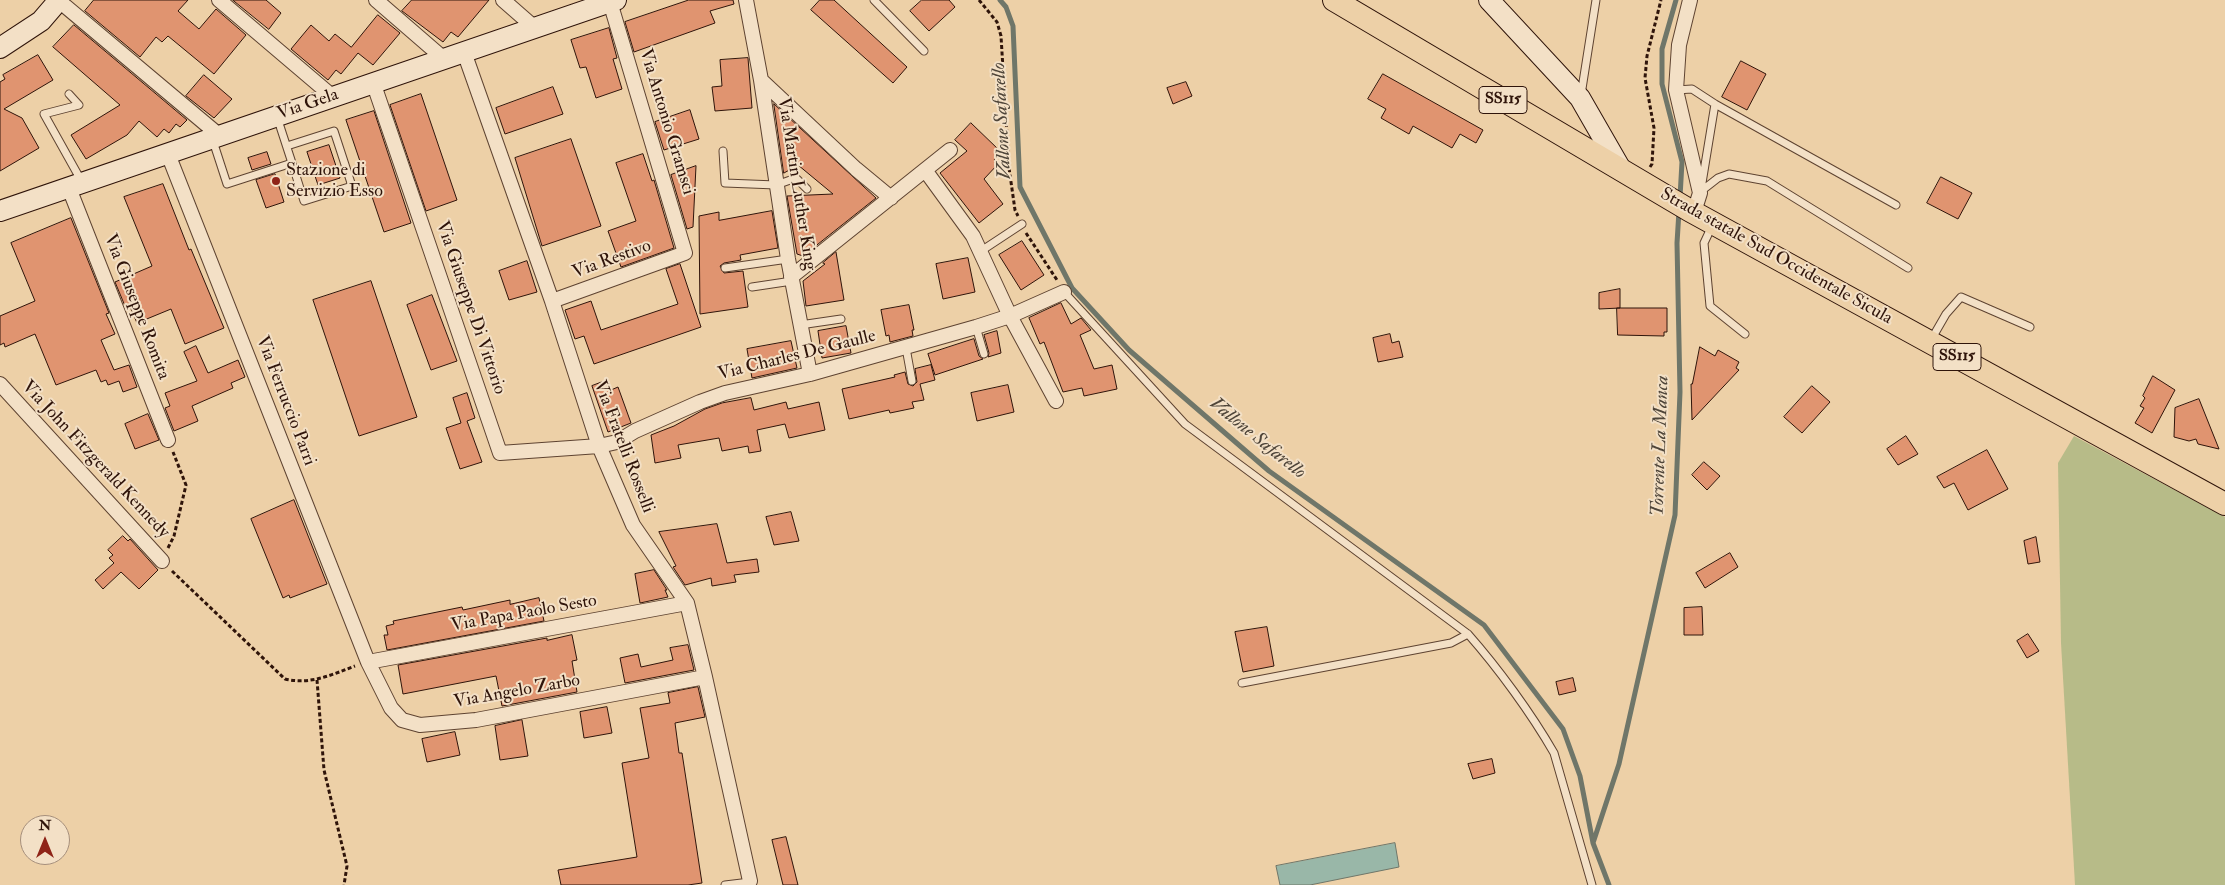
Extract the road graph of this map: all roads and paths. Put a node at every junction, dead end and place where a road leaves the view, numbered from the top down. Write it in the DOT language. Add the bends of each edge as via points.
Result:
graph roads {
  1 [pos="59,0"];
  2 [pos="219,0"];
  3 [pos="376,0"];
  4 [pos="503,0"];
  5 [pos="746,0"];
  6 [pos="874,0"];
  7 [pos="979,0"];
  8 [pos="1334,0"];
  9 [pos="1488,0"];
  10 [pos="1596,0"];
  11 [pos="1661,0"];
  12 [pos="1690,0"];
  13 [pos="613,1"];
  14 [pos="535,28"];
  15 [pos="0,48"];
  16 [pos="924,51"];
  17 [pos="464,52"];
  18 [pos="444,58"];
  19 [pos="761,80"];
  20 [pos="373,82"];
  21 [pos="1676,90"];
  22 [pos="68,94"];
  23 [pos="332,96"];
  24 [pos="1580,98"];
  25 [pos="1715,104"];
  26 [pos="277,115"];
  27 [pos="216,137"];
  28 [pos="287,146"];
  29 [pos="950,150"];
  30 [pos="723,151"];
  31 [pos="168,154"];
  32 [pos="292,163"];
  33 [pos="925,170"];
  34 [pos="1631,177"];
  35 [pos="776,185"];
  36 [pos="76,186"];
  37 [pos="807,189"];
  38 [pos="891,198"];
  39 [pos="1896,205"];
  40 [pos="1694,208"];
  41 [pos="0,211"];
  42 [pos="1022,224"];
  43 [pos="981,251"];
  44 [pos="685,253"];
  45 [pos="788,259"];
  46 [pos="725,268"];
  47 [pos="1908,268"];
  48 [pos="791,279"];
  49 [pos="752,287"];
  50 [pos="1064,292"];
  51 [pos="552,301"];
  52 [pos="1010,316"];
  53 [pos="840,319"];
  54 [pos="800,325"];
  55 [pos="2030,326"];
  56 [pos="976,327"];
  57 [pos="1745,334"];
  58 [pos="1930,342"];
  59 [pos="906,348"];
  60 [pos="984,354"];
  61 [pos="810,374"];
  62 [pos="912,381"];
  63 [pos="0,384"];
  64 [pos="1056,401"];
  65 [pos="168,440"];
  66 [pos="599,446"];
  67 [pos="2225,504"];
  68 [pos="162,561"];
  69 [pos="687,603"];
  70 [pos="1468,634"];
  71 [pos="368,662"];
  72 [pos="705,677"];
  73 [pos="317,680"];
  74 [pos="1242,683"];
  75 [pos="750,883"];
  76 [pos="344,885"];
  77 [pos="725,885"];
  78 [pos="1592,885"];
  1 -- 15 [label="main road" via="41,21"];
  1 -- 27 [label="street"];
  2 -- 23 [label="street"];
  3 -- 18 [label="street"];
  4 -- 14 [label="street"];
  5 -- 19 [label="street, Via Martin Luther King"];
  6 -- 16 [label="lane"];
  7 -- 42 [label="path" via="997,22 1001,36 1008,168 1015,210"];
  8 -- 34 [label="main road, Strada statale Sud Occidentale Sicula / SS115"];
  9 -- 24 [label="main road"];
  10 -- 24 [label="lane"];
  11 -- 34 [label="path" via="1645,78 1654,128 1652,164"];
  12 -- 21 [label="street" via="1679,45"];
  13 -- 14 [label="main road, Via Gela"];
  13 -- 44 [label="street, Via Antonio Gramsci"];
  14 -- 17 [label="main road, Via Gela"];
  17 -- 18 [label="main road, Via Gela"];
  17 -- 51 [label="street, Via Fratelli Rosselli"];
  18 -- 20 [label="main road, Via Gela"];
  19 -- 35 [label="street, Via Martin Luther King"];
  19 -- 38 [label="street"];
  20 -- 23 [label="main road, Via Gela"];
  20 -- 66 [label="street, Via Giuseppe Di Vittorio" via="500,453"];
  21 -- 25 [label="lane" via="1692,89"];
  21 -- 40 [label="street"];
  22 -- 36 [label="lane" via="79,105 44,114"];
  23 -- 26 [label="main road, Via Gela"];
  24 -- 34 [label="main road"];
  25 -- 39 [label="lane"];
  25 -- 40 [label="lane"];
  26 -- 27 [label="main road, Via Gela"];
  26 -- 28 [label="lane"];
  27 -- 31 [label="main road, Via Gela"];
  27 -- 32 [label="lane" via="227,184"];
  28 -- 32 [label="lane"];
  28 -- 32 [label="lane" via="334,131 352,186 304,201"];
  29 -- 33 [label="street"];
  30 -- 35 [label="lane" via="726,182"];
  31 -- 36 [label="main road, Via Gela"];
  31 -- 71 [label="street, Via Ferruccio Parri"];
  33 -- 38 [label="street"];
  33 -- 43 [label="street"];
  34 -- 40 [label="main road, Strada statale Sud Occidentale Sicula / SS115"];
  35 -- 37 [label="lane" via="796,178"];
  35 -- 45 [label="street, Via Martin Luther King"];
  36 -- 41 [label="main road, Via Gela"];
  36 -- 65 [label="street, Via Giuseppe Romita"];
  38 -- 48 [label="street"];
  40 -- 47 [label="lane" via="1718,178 1728,174 1767,181"];
  40 -- 57 [label="lane" via="1704,243 1710,306"];
  40 -- 58 [label="main road, Strada statale Sud Occidentale Sicula / SS115"];
  42 -- 43 [label="lane"];
  42 -- 50 [label="path"];
  43 -- 52 [label="street"];
  44 -- 51 [label="street, Via Restivo"];
  45 -- 46 [label="lane"];
  45 -- 48 [label="street, Via Martin Luther King"];
  48 -- 49 [label="lane"];
  48 -- 54 [label="street, Via Martin Luther King"];
  50 -- 52 [label="street, Via Charles De Gaulle"];
  50 -- 70 [label="lane" via="1185,424"];
  51 -- 66 [label="street, Via Fratelli Rosselli"];
  52 -- 56 [label="street, Via Charles De Gaulle"];
  52 -- 64 [label="street"];
  53 -- 54 [label="lane"];
  54 -- 61 [label="street, Via Martin Luther King"];
  55 -- 58 [label="lane" via="1961,297 1946,314"];
  56 -- 59 [label="street, Via Charles De Gaulle"];
  56 -- 60 [label="lane"];
  58 -- 67 [label="main road, Strada statale Sud Occidentale Sicula / SS115"];
  59 -- 61 [label="street, Via Charles De Gaulle"];
  59 -- 62 [label="lane"];
  61 -- 66 [label="street, Via Charles De Gaulle" via="725,393 635,431 617,442"];
  63 -- 68 [label="street, Via John Fitzgerald Kennedy"];
  65 -- 68 [label="path" via="186,485 174,536"];
  66 -- 69 [label="street, Via Fratelli Rosselli" via="632,525"];
  68 -- 73 [label="path" via="285,679 298,682"];
  69 -- 71 [label="street, Via Papa Paolo Sesto"];
  69 -- 72 [label="street, Via Fratelli Rosselli"];
  70 -- 74 [label="lane" via="1451,643"];
  70 -- 78 [label="lane" via="1554,753"];
  71 -- 72 [label="street, Via Angelo Zarbo" via="391,708 402,720 420,725 476,720"];
  71 -- 73 [label="path"];
  72 -- 75 [label="street, Via Fratelli Rosselli"];
  73 -- 76 [label="path" via="324,770 348,866"];
  75 -- 77 [label="lane"];
}
